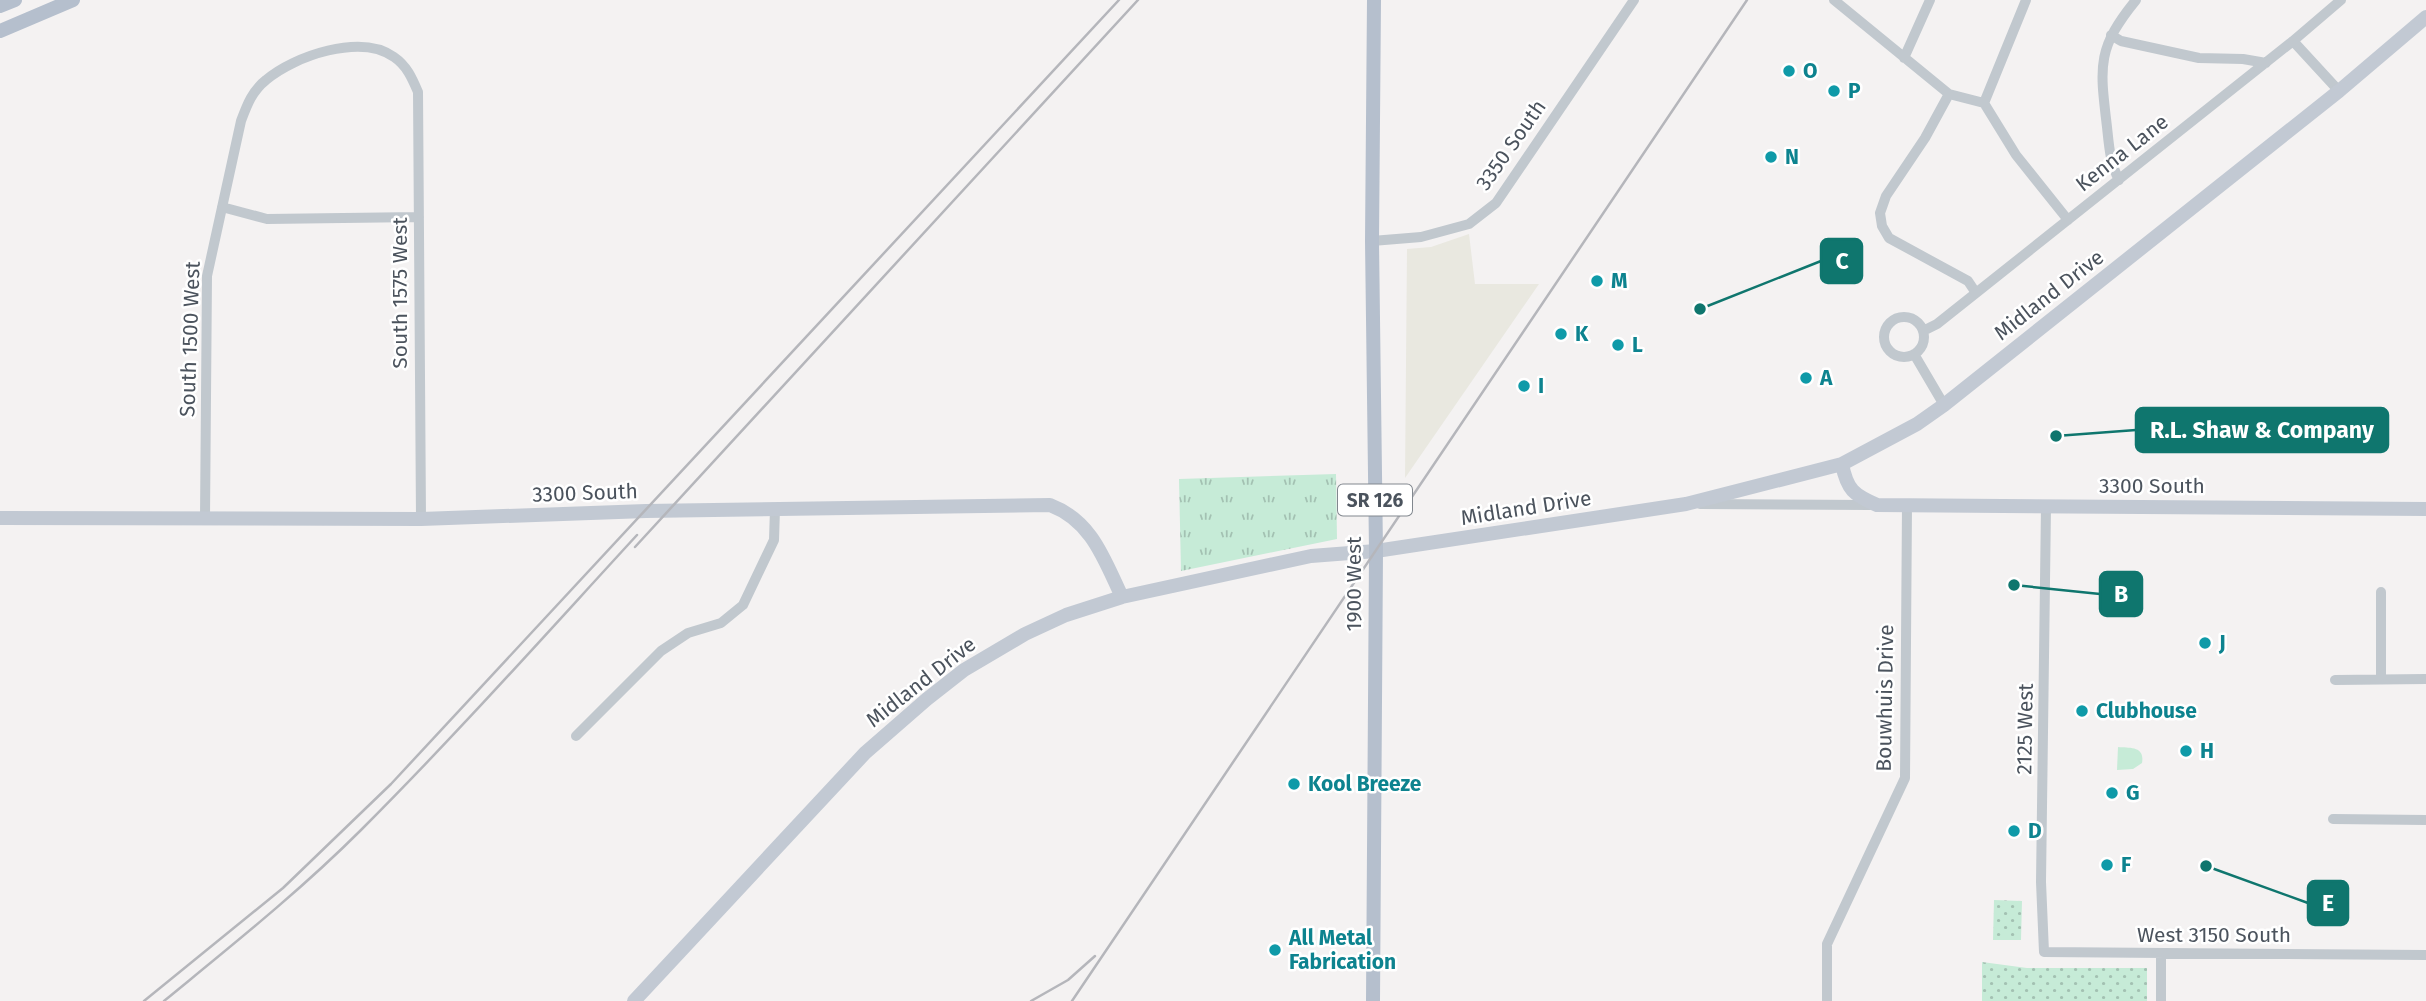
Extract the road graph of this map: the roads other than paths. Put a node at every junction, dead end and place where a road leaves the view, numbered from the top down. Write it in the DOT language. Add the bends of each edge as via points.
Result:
graph roads {
  1 [pos="15,0"];
  2 [pos="73,0"];
  3 [pos="1374,0"];
  4 [pos="1634,0"];
  5 [pos="1833,0"];
  6 [pos="1930,0"];
  7 [pos="2026,0"];
  8 [pos="2136,0"];
  9 [pos="2341,0"];
  10 [pos="0,6"];
  11 [pos="2426,17"];
  12 [pos="0,31"];
  13 [pos="2111,35"];
  14 [pos="2293,41"];
  15 [pos="1904,58"];
  16 [pos="2266,63"];
  17 [pos="408,69"];
  18 [pos="2339,91"];
  19 [pos="1950,94"];
  20 [pos="1984,103"];
  21 [pos="2119,180"];
  22 [pos="222,207"];
  23 [pos="419,217"];
  24 [pos="2068,220"];
  25 [pos="1372,241"];
  26 [pos="1976,293"];
  27 [pos="1923,331"];
  28 [pos="1914,354"];
  29 [pos="1944,405"];
  30 [pos="1842,464"];
  31 [pos="1686,504"];
  32 [pos="1877,505"];
  33 [pos="1907,505"];
  34 [pos="2046,506"];
  35 [pos="775,509"];
  36 [pos="2426,509"];
  37 [pos="0,518"];
  38 [pos="205,518"];
  39 [pos="421,519"];
  40 [pos="1376,551"];
  41 [pos="2381,592"];
  42 [pos="1122,597"];
  43 [pos="2381,678"];
  44 [pos="2426,679"];
  45 [pos="2335,680"];
  46 [pos="576,736"];
  47 [pos="2333,819"];
  48 [pos="2426,820"];
  49 [pos="2044,952"];
  50 [pos="2161,955"];
  51 [pos="2426,955"];
  52 [pos="634,1001"];
  53 [pos="1373,1001"];
  54 [pos="1827,1001"];
  55 [pos="2161,1001"];
  1 -- 10 [label="main road"];
  2 -- 12 [label="main road"];
  3 -- 25 [label="main road, 1900 West / SR 126"];
  4 -- 25 [label="street, 3350 South" via="1496,203 1469,225 1421,237"];
  5 -- 15 [label="street"];
  6 -- 15 [label="street"];
  7 -- 20 [label="street"];
  8 -- 13 [label="street"];
  9 -- 14 [label="street, Kenna Lane"];
  11 -- 18 [label="street, Midland Drive"];
  13 -- 16 [label="street" via="2199,58"];
  13 -- 21 [label="street" via="2101,75 2112,166"];
  14 -- 16 [label="street, Kenna Lane"];
  14 -- 18 [label="street"];
  15 -- 19 [label="street"];
  16 -- 21 [label="street, Kenna Lane"];
  17 -- 22 [label="street, South 1500 West" via="393,55 374,48 342,48 313,53 265,80 249,98 241,121"];
  17 -- 23 [label="street, South 1575 West" via="418,92"];
  18 -- 29 [label="street, Midland Drive"];
  19 -- 20 [label="street"];
  19 -- 26 [label="street" via="1886,196 1882,226 1889,238 1968,281"];
  20 -- 24 [label="street" via="2016,155"];
  21 -- 24 [label="street, Kenna Lane"];
  22 -- 23 [label="street" via="267,219"];
  22 -- 38 [label="street, South 1500 West" via="207,276"];
  23 -- 39 [label="street, South 1575 West"];
  24 -- 26 [label="street, Kenna Lane"];
  25 -- 40 [label="main road, 1900 West / SR 126"];
  26 -- 27 [label="street, Kenna Lane"];
  27 -- 28 [label="street" via="1923,343"];
  27 -- 28 [label="street" via="1906,317 1893,320 1885,330 1888,350 1901,357"];
  28 -- 29 [label="street"];
  29 -- 30 [label="street, Midland Drive"];
  30 -- 31 [label="street, Midland Drive"];
  30 -- 32 [label="street" via="1855,495"];
  31 -- 32 [label="street, 3300 South"];
  31 -- 40 [label="street, Midland Drive"];
  32 -- 33 [label="street, 3300 South"];
  33 -- 34 [label="street, 3300 South"];
  33 -- 54 [label="street, Bouwhuis Drive" via="1905,778 1827,944"];
  34 -- 36 [label="street, 3300 South"];
  34 -- 49 [label="street, 2125 West"];
  35 -- 39 [label="street, 3300 South"];
  35 -- 42 [label="street, 3300 South" via="1050,505 1068,512 1084,527"];
  35 -- 46 [label="street" via="774,540 743,605 722,623 688,633 661,651"];
  37 -- 38 [label="street, 3300 South"];
  38 -- 39 [label="street, 3300 South"];
  40 -- 42 [label="street, Midland Drive" via="1311,556"];
  40 -- 53 [label="main road, 1900 West / SR 126"];
  41 -- 43 [label="street"];
  42 -- 52 [label="street, Midland Drive" via="1024,634 927,699 865,752"];
  43 -- 44 [label="street"];
  43 -- 45 [label="street"];
  47 -- 48 [label="street"];
  49 -- 50 [label="street, West 3150 South"];
  50 -- 51 [label="street, West 3150 South"];
  50 -- 55 [label="street"];
}
